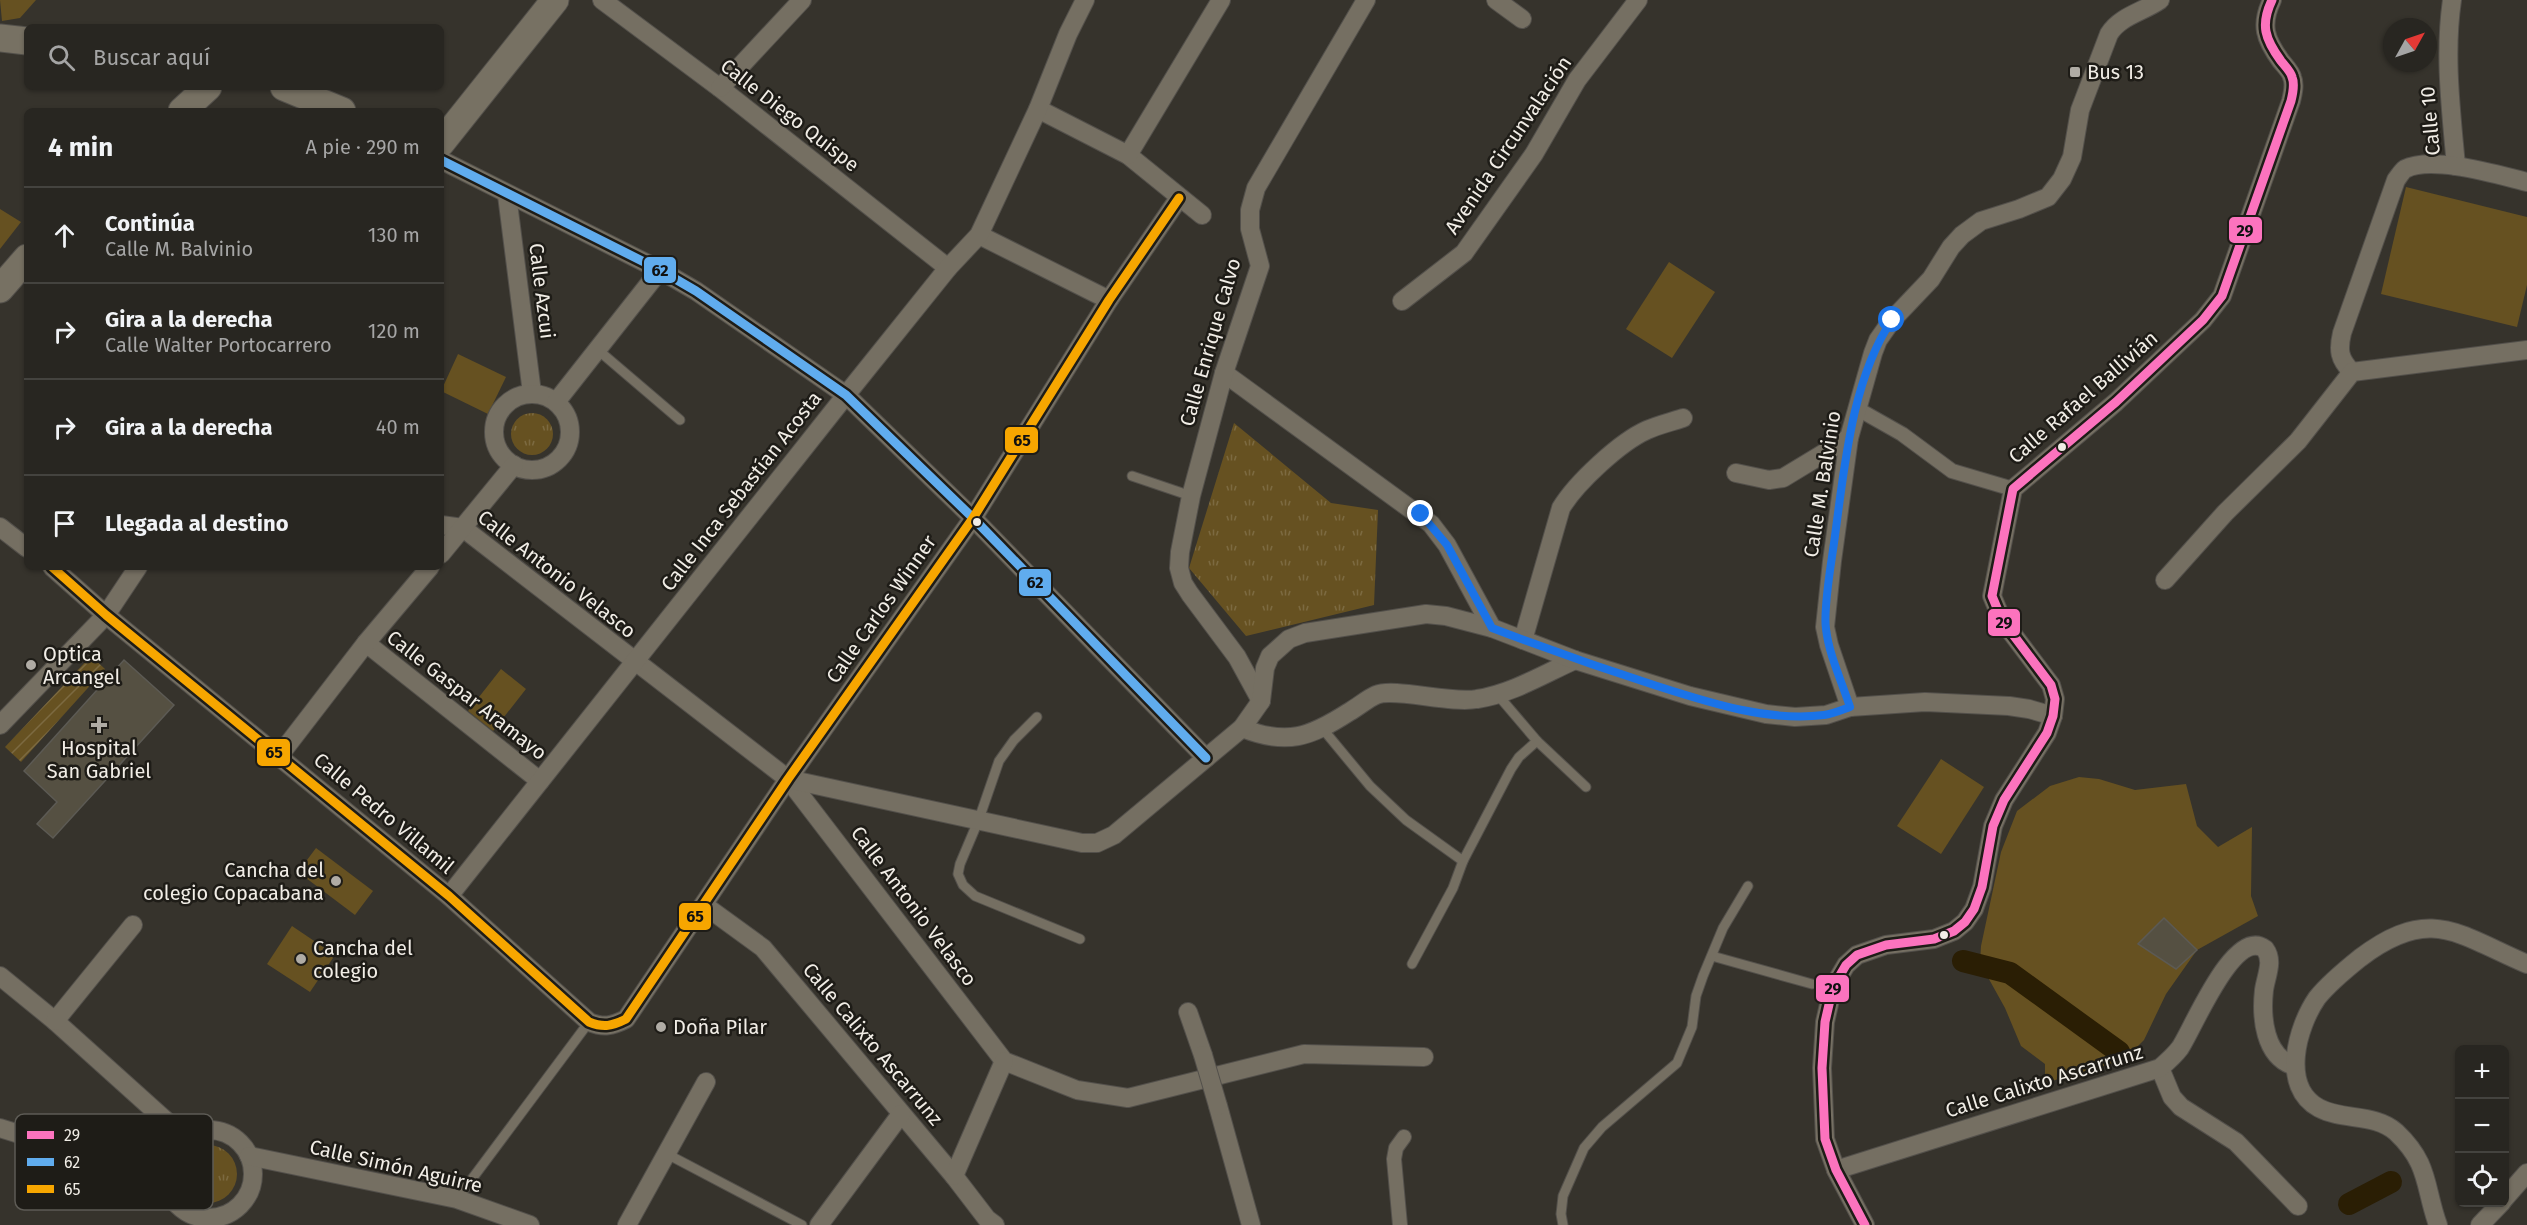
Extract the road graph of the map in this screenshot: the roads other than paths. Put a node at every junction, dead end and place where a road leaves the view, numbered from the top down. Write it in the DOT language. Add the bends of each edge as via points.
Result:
graph roads {
  1 [pos="555,0"];
  2 [pos="602,0"];
  3 [pos="802,0"];
  4 [pos="1084,0"];
  5 [pos="1221,0"];
  6 [pos="1366,0"];
  7 [pos="1496,0"];
  8 [pos="1638,0"];
  9 [pos="2160,0"];
  10 [pos="2272,0"];
  11 [pos="2452,0"];
  12 [pos="1522,19"];
  13 [pos="0,38"];
  14 [pos="24,41"];
  15 [pos="720,88"];
  16 [pos="205,90"];
  17 [pos="291,90"];
  18 [pos="185,108"];
  19 [pos="335,108"];
  20 [pos="1038,109"];
  21 [pos="444,139"];
  22 [pos="1128,155"];
  23 [pos="444,162"];
  24 [pos="2456,165"];
  25 [pos="2527,182"];
  26 [pos="507,195"];
  27 [pos="1179,198"];
  28 [pos="1202,215"];
  29 [pos="979,235"];
  30 [pos="24,262"];
  31 [pos="948,268"];
  32 [pos="660,270"];
  33 [pos="0,290"];
  34 [pos="1108,300"];
  35 [pos="1402,301"];
  36 [pos="598,350"];
  37 [pos="2527,350"];
  38 [pos="2352,372"];
  39 [pos="1224,373"];
  40 [pos="532,393"];
  41 [pos="846,395"];
  42 [pos="556,402"];
  43 [pos="1857,408"];
  44 [pos="1683,418"];
  45 [pos="680,420"];
  46 [pos="1849,438"];
  47 [pos="514,465"];
  48 [pos="1736,473"];
  49 [pos="1132,476"];
  50 [pos="2013,489"];
  51 [pos="1191,496"];
  52 [pos="973,518"];
  53 [pos="444,525"];
  54 [pos="0,527"];
  55 [pos="463,528"];
  56 [pos="24,546"];
  57 [pos="444,550"];
  58 [pos="136,570"];
  59 [pos="427,570"];
  60 [pos="64,571"];
  61 [pos="2165,580"];
  62 [pos="106,615"];
  63 [pos="1492,628"];
  64 [pos="1523,640"];
  65 [pos="366,643"];
  66 [pos="1575,660"];
  67 [pos="634,663"];
  68 [pos="1497,694"];
  69 [pos="1261,701"];
  70 [pos="1850,707"];
  71 [pos="2053,716"];
  72 [pos="1037,717"];
  73 [pos="0,725"];
  74 [pos="1242,728"];
  75 [pos="1322,728"];
  76 [pos="1537,741"];
  77 [pos="279,756"];
  78 [pos="1206,758"];
  79 [pos="788,779"];
  80 [pos="540,782"];
  81 [pos="1586,787"];
  82 [pos="979,819"];
  83 [pos="1463,861"];
  84 [pos="1748,886"];
  85 [pos="449,896"];
  86 [pos="704,905"];
  87 [pos="133,925"];
  88 [pos="1080,939"];
  89 [pos="1712,956"];
  90 [pos="1412,964"];
  91 [pos="2527,964"];
  92 [pos="0,976"];
  93 [pos="1812,984"];
  94 [pos="1188,1012"];
  95 [pos="55,1021"];
  96 [pos="596,1024"];
  97 [pos="1424,1057"];
  98 [pos="1004,1061"];
  99 [pos="2294,1066"];
  100 [pos="2160,1068"];
  101 [pos="706,1082"];
  102 [pos="158,1114"];
  103 [pos="901,1114"];
  104 [pos="0,1128"];
  105 [pos="213,1130"];
  106 [pos="15,1133"];
  107 [pos="1404,1137"];
  108 [pos="667,1154"];
  109 [pos="249,1156"];
  110 [pos="1836,1170"];
  111 [pos="2527,1173"];
  112 [pos="954,1176"];
  113 [pos="2509,1194"];
  114 [pos="457,1199"];
  115 [pos="2298,1206"];
  116 [pos="2497,1207"];
  117 [pos="187,1219"];
  118 [pos="988,1223"];
  119 [pos="528,1225"];
  120 [pos="627,1225"];
  121 [pos="802,1225"];
  122 [pos="819,1225"];
  123 [pos="1251,1225"];
  124 [pos="1400,1225"];
  125 [pos="1563,1225"];
  126 [pos="1865,1225"];
  127 [pos="2438,1225"];
  128 [pos="2480,1225"];
  1 -- 21 [label="main road"];
  2 -- 15 [label="street, Calle Diego Quispe"];
  3 -- 15 [label="street"];
  4 -- 20 [label="street, Calle Inca Sebastían Acosta"];
  5 -- 22 [label="street"];
  6 -- 39 [label="street, Calle Enrique Calvo" via="1256,188 1250,229 1260,266"];
  7 -- 12 [label="street"];
  8 -- 35 [label="street, Avenida Circunvalación" via="1577,80 1534,154 1464,253"];
  9 -- 43 [label="street, Calle M. Balvinio" via="2124,19 2109,34 2080,110 2072,157 2062,179 2048,197 1981,221 1951,247 1931,279 1878,340"];
  10 -- 50 [label="street, Calle Rafael Ballivián" via="2264,17 2266,36 2292,76 2294,88 2226,290 2203,320 2116,402"];
  11 -- 24 [label="street, Calle 10" via="2448,67"];
  13 -- 14 [label="main road"];
  15 -- 31 [label="street, Calle Diego Quispe"];
  16 -- 18 [label="main road"];
  17 -- 19 [label="main road"];
  20 -- 22 [label="street"];
  20 -- 29 [label="street, Calle Inca Sebastían Acosta"];
  22 -- 27 [label="street"];
  23 -- 26 [label="street"];
  24 -- 25 [label="street"];
  24 -- 38 [label="street" via="2404,169 2396,180 2342,333 2340,353"];
  26 -- 32 [label="street"];
  26 -- 40 [label="street, Calle Azcui"];
  27 -- 28 [label="street"];
  27 -- 34 [label="street, Calle Carlos Winner"];
  29 -- 31 [label="street, Calle Inca Sebastían Acosta"];
  29 -- 34 [label="street"];
  30 -- 33 [label="main road"];
  31 -- 41 [label="street, Calle Inca Sebastían Acosta"];
  32 -- 36 [label="street"];
  32 -- 41 [label="street"];
  34 -- 52 [label="street, Calle Carlos Winner"];
  36 -- 42 [label="street"];
  36 -- 45 [label="lane"];
  37 -- 38 [label="street"];
  38 -- 61 [label="street" via="2298,441"];
  39 -- 51 [label="street, Calle Enrique Calvo"];
  39 -- 63 [label="street" via="1431,524 1447,545"];
  40 -- 42 [label="street"];
  40 -- 47 [label="street" via="509,401 495,422 497,446"];
  41 -- 52 [label="street"];
  41 -- 67 [label="street, Calle Inca Sebastían Acosta"];
  42 -- 47 [label="street" via="569,421 569,443 564,453 556,462 535,470"];
  43 -- 46 [label="street, Calle M. Balvinio"];
  43 -- 50 [label="street" via="1902,434 1952,471"];
  44 -- 64 [label="street" via="1633,438 1569,495 1561,508"];
  46 -- 48 [label="street" via="1783,478 1769,480"];
  46 -- 70 [label="street, Calle M. Balvinio" via="1826,627"];
  47 -- 55 [label="street"];
  49 -- 51 [label="lane"];
  50 -- 71 [label="street, Calle Rafael Ballivián" via="1992,596 2002,620 2050,685 2055,699"];
  51 -- 69 [label="street, Calle Enrique Calvo" via="1180,552 1183,583 1238,657"];
  52 -- 78 [label="street"];
  52 -- 79 [label="street, Calle Carlos Winner"];
  53 -- 55 [label="street, Calle Antonio Velasco"];
  54 -- 56 [label="street"];
  55 -- 57 [label="street"];
  55 -- 67 [label="street, Calle Antonio Velasco"];
  58 -- 62 [label="street"];
  59 -- 65 [label="street"];
  60 -- 62 [label="street, Calle Pedro Villamil"];
  62 -- 73 [label="street"];
  62 -- 77 [label="street, Calle Pedro Villamil"];
  63 -- 64 [label="street"];
  63 -- 69 [label="street" via="1426,614 1305,633 1289,639 1270,656"];
  64 -- 66 [label="street"];
  65 -- 77 [label="street"];
  65 -- 80 [label="street, Calle Gaspar Aramayo"];
  66 -- 68 [label="street"];
  66 -- 70 [label="street" via="1690,696 1766,714 1826,715"];
  67 -- 79 [label="street, Calle Antonio Velasco"];
  67 -- 80 [label="street, Calle Inca Sebastían Acosta"];
  68 -- 75 [label="street" via="1445,700 1378,694"];
  68 -- 76 [label="lane"];
  69 -- 74 [label="street"];
  70 -- 71 [label="street" via="1925,702 2009,706"];
  71 -- 110 [label="street, Calle Rafael Ballivián" via="2047,733 2000,809 1982,887 1965,922 1934,939 1886,945 1857,955 1833,987 1825,1022 1822,1101 1825,1139"];
  72 -- 82 [label="lane" via="999,761"];
  74 -- 75 [label="street" via="1264,737 1291,739"];
  74 -- 78 [label="street"];
  75 -- 83 [label="lane" via="1398,813"];
  76 -- 81 [label="lane"];
  76 -- 83 [label="lane" via="1511,769"];
  77 -- 85 [label="street, Calle Pedro Villamil"];
  78 -- 82 [label="street" via="1114,835 1097,843"];
  79 -- 82 [label="street"];
  79 -- 86 [label="street, Calle Carlos Winner"];
  79 -- 98 [label="street, Calle Antonio Velasco"];
  80 -- 85 [label="street, Calle Inca Sebastían Acosta"];
  82 -- 88 [label="lane" via="960,864 958,874 963,885 975,896"];
  83 -- 90 [label="lane" via="1453,888"];
  84 -- 89 [label="lane" via="1723,928"];
  85 -- 96 [label="street, Calle Pedro Villamil"];
  86 -- 96 [label="street, Calle Carlos Winner" via="626,1019"];
  86 -- 103 [label="street, Calle Calixto Ascarrunz" via="763,948"];
  87 -- 95 [label="street"];
  89 -- 93 [label="lane"];
  89 -- 125 [label="lane" via="1696,996 1692,1027 1677,1063 1602,1127 1584,1148 1563,1196"];
  91 -- 99 [label="street" via="2447,929 2415,928 2383,942 2331,982 2316,1000"];
  92 -- 95 [label="street"];
  94 -- 123 [label="street, bridge"];
  95 -- 102 [label="street"];
  96 -- 114 [label="lane"];
  97 -- 98 [label="street" via="1304,1054 1128,1098 1077,1090"];
  98 -- 112 [label="street"];
  99 -- 100 [label="street, Calle Calixto Ascarrunz" via="2277,1056 2270,1044 2264,1008 2270,960 2265,949 2253,945 2230,962 2180,1047"];
  99 -- 127 [label="street" via="2297,1082 2315,1106 2334,1114 2381,1123 2403,1139 2426,1176"];
  100 -- 110 [label="street, Calle Calixto Ascarrunz"];
  100 -- 115 [label="street" via="2172,1097 2181,1107 2236,1142"];
  101 -- 108 [label="street"];
  103 -- 112 [label="street, Calle Calixto Ascarrunz"];
  103 -- 122 [label="street"];
  104 -- 106 [label="street"];
  105 -- 109 [label="street" via="234,1139"];
  107 -- 124 [label="street" via="1394,1160"];
  108 -- 120 [label="street"];
  108 -- 121 [label="lane"];
  109 -- 114 [label="street, Calle Simón Aguirre"];
  109 -- 117 [label="street" via="253,1183 240,1206 216,1218"];
  110 -- 126 [label="street, Calle Rafael Ballivián"];
  111 -- 113 [label="street"];
  112 -- 118 [label="street, Calle Calixto Ascarrunz"];
  114 -- 119 [label="street, Calle Simón Aguirre"];
  116 -- 128 [label="street"];
}
